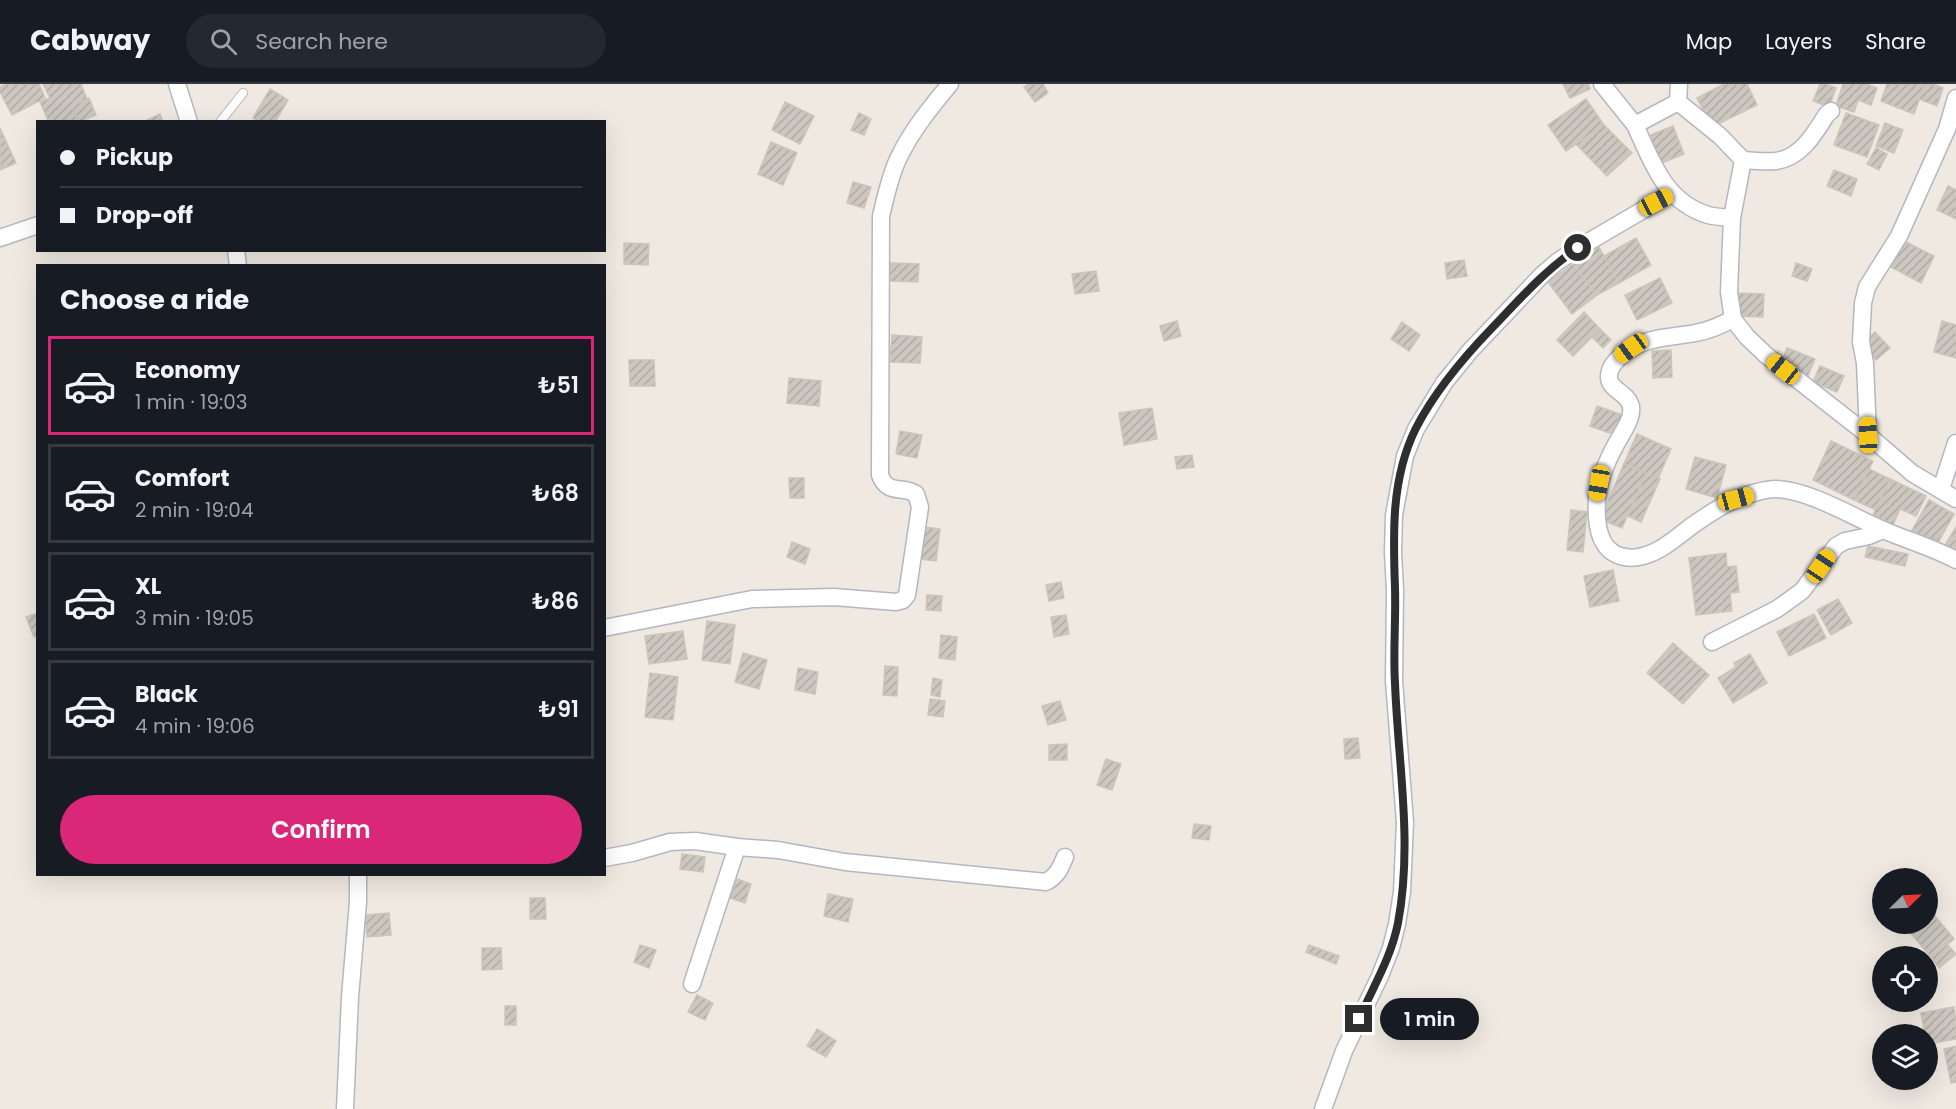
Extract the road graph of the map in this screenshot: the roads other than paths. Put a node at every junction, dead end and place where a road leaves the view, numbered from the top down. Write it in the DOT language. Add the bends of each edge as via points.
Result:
graph roads {
  1 [pos="177,84"];
  2 [pos="950,84"];
  3 [pos="1602,84"];
  4 [pos="1679,84"];
  5 [pos="243,93"];
  6 [pos="1956,98"];
  7 [pos="1678,102"];
  8 [pos="1831,111"];
  9 [pos="188,120"];
  10 [pos="222,120"];
  11 [pos="1635,125"];
  12 [pos="1743,160"];
  13 [pos="1672,193"];
  14 [pos="1732,218"];
  15 [pos="36,226"];
  16 [pos="0,238"];
  17 [pos="1733,319"];
  18 [pos="1868,435"];
  19 [pos="1956,443"];
  20 [pos="1941,489"];
  21 [pos="1956,499"];
  22 [pos="1883,530"];
  23 [pos="1956,560"];
  24 [pos="606,628"];
  25 [pos="1712,642"];
  26 [pos="737,847"];
  27 [pos="1065,857"];
  28 [pos="606,858"];
  29 [pos="358,876"];
  30 [pos="692,984"];
  31 [pos="345,1109"];
  32 [pos="1323,1109"];
  1 -- 9 [label="street"];
  2 -- 24 [label="street" via="928,110 898,158 881,216 880,475 887,487 916,494 920,507 907,595 896,602 834,597 752,599"];
  3 -- 11 [label="street"];
  4 -- 7 [label="street"];
  5 -- 10 [label="lane"];
  6 -- 18 [label="street" via="1947,129 1899,237 1867,287 1861,342"];
  7 -- 11 [label="street"];
  7 -- 12 [label="street"];
  8 -- 12 [label="street" via="1809,142 1788,158"];
  11 -- 13 [label="street" via="1657,172"];
  12 -- 14 [label="street"];
  13 -- 14 [label="street" via="1707,214"];
  13 -- 32 [label="street" via="1578,248 1542,275 1444,383 1416,429 1405,456 1394,515 1393,552 1394,681 1405,822 1398,924"];
  14 -- 17 [label="street" via="1729,292"];
  15 -- 16 [label="street"];
  17 -- 18 [label="street" via="1766,355"];
  17 -- 22 [label="street" via="1696,333 1647,340 1616,359 1609,382 1629,400 1632,408 1631,420 1604,466 1597,498 1599,532 1610,550 1624,558 1650,554 1736,499 1772,489 1795,491"];
  18 -- 20 [label="street" via="1912,473"];
  19 -- 20 [label="street"];
  20 -- 21 [label="street"];
  22 -- 23 [label="street"];
  22 -- 25 [label="street" via="1836,546 1802,591 1777,609"];
  26 -- 27 [label="street" via="1037,882 1053,878"];
  26 -- 28 [label="street" via="679,841"];
  26 -- 30 [label="street"];
  29 -- 31 [label="street"];
}
